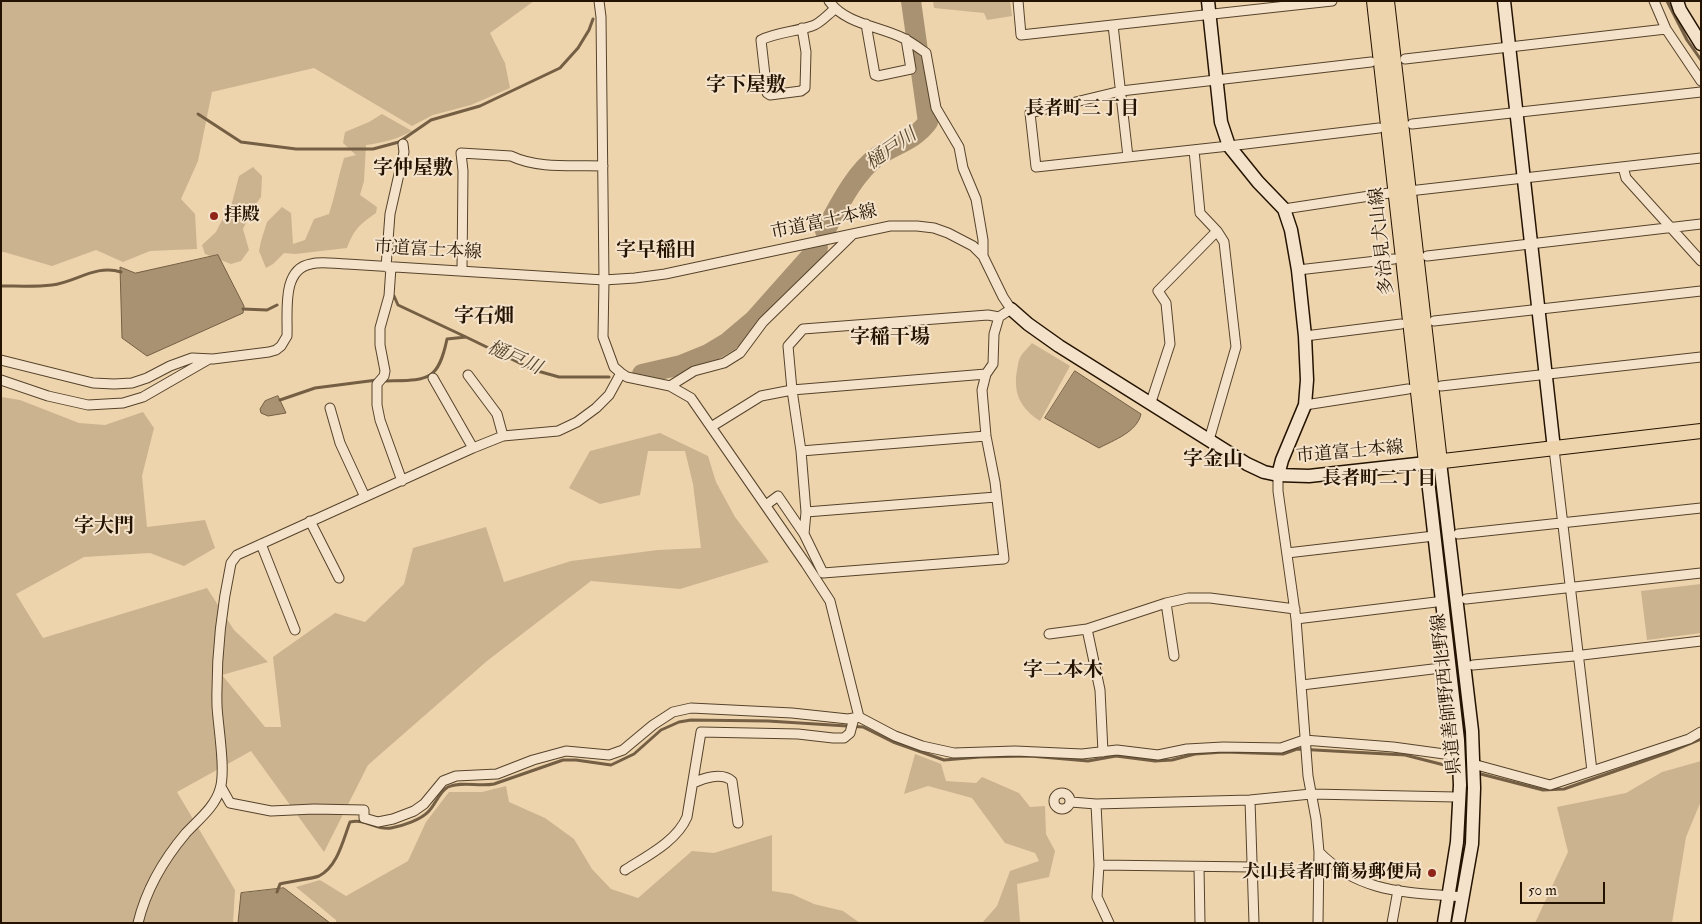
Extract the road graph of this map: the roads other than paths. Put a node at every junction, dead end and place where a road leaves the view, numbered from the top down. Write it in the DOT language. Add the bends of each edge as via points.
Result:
graph roads {
  1 [pos="599,1"];
  2 [pos="1018,1"];
  3 [pos="1208,1"];
  4 [pos="1332,1"];
  5 [pos="1374,1"];
  6 [pos="1387,1"];
  7 [pos="1504,1"];
  8 [pos="1654,1"];
  9 [pos="1676,1"];
  10 [pos="832,5"];
  11 [pos="1209,16"];
  12 [pos="866,24"];
  13 [pos="1113,25"];
  14 [pos="802,28"];
  15 [pos="1666,29"];
  16 [pos="908,41"];
  17 [pos="1701,44"];
  18 [pos="1510,48"];
  19 [pos="1405,59"];
  20 [pos="1372,62"];
  21 [pos="1216,80"];
  22 [pos="1701,81"];
  23 [pos="1120,91"];
  24 [pos="1701,92"];
  25 [pos="1517,112"];
  26 [pos="1412,124"];
  27 [pos="1379,128"];
  28 [pos="403,144"];
  29 [pos="1229,146"];
  30 [pos="1194,150"];
  31 [pos="1128,157"];
  32 [pos="1701,158"];
  33 [pos="602,166"];
  34 [pos="1622,167"];
  35 [pos="1523,179"];
  36 [pos="1402,191"];
  37 [pos="1284,209"];
  38 [pos="1701,224"];
  39 [pos="1671,228"];
  40 [pos="1217,231"];
  41 [pos="852,234"];
  42 [pos="1532,244"];
  43 [pos="984,256"];
  44 [pos="1427,256"];
  45 [pos="1394,259"];
  46 [pos="1701,261"];
  47 [pos="389,267"];
  48 [pos="462,270"];
  49 [pos="1298,270"];
  50 [pos="604,280"];
  51 [pos="1701,291"];
  52 [pos="1011,308"];
  53 [pos="1539,310"];
  54 [pos="999,317"];
  55 [pos="1434,321"];
  56 [pos="1401,324"];
  57 [pos="1305,336"];
  58 [pos="1701,357"];
  59 [pos="210,359"];
  60 [pos="1,360"];
  61 [pos="621,373"];
  62 [pos="986,374"];
  63 [pos="468,375"];
  64 [pos="1546,375"];
  65 [pos="433,378"];
  66 [pos="1,380"];
  67 [pos="670,386"];
  68 [pos="1441,386"];
  69 [pos="792,390"];
  70 [pos="1408,390"];
  71 [pos="1151,402"];
  72 [pos="1304,405"];
  73 [pos="330,408"];
  74 [pos="712,427"];
  75 [pos="1701,431"];
  76 [pos="503,436"];
  77 [pos="986,436"];
  78 [pos="1210,440"];
  79 [pos="473,448"];
  80 [pos="1554,449"];
  81 [pos="801,451"];
  82 [pos="1433,462"];
  83 [pos="1278,475"];
  84 [pos="402,481"];
  85 [pos="365,497"];
  86 [pos="996,497"];
  87 [pos="766,505"];
  88 [pos="1701,508"];
  89 [pos="806,512"];
  90 [pos="310,521"];
  91 [pos="1564,523"];
  92 [pos="804,534"];
  93 [pos="1458,534"];
  94 [pos="1434,536"];
  95 [pos="261,544"];
  96 [pos="1287,553"];
  97 [pos="1701,573"];
  98 [pos="339,578"];
  99 [pos="1571,587"];
  100 [pos="1466,599"];
  101 [pos="1436,602"];
  102 [pos="1166,603"];
  103 [pos="1295,614"];
  104 [pos="1087,629"];
  105 [pos="296,630"];
  106 [pos="1049,634"];
  107 [pos="1701,641"];
  108 [pos="1578,655"];
  109 [pos="1174,656"];
  110 [pos="1473,665"];
  111 [pos="1449,667"];
  112 [pos="1302,685"];
  113 [pos="857,717"];
  114 [pos="1701,732"];
  115 [pos="1304,740"];
  116 [pos="1103,752"];
  117 [pos="1459,764"];
  118 [pos="1474,770"];
  119 [pos="1592,771"];
  120 [pos="693,783"];
  121 [pos="221,787"];
  122 [pos="1311,794"];
  123 [pos="1456,797"];
  124 [pos="1250,800"];
  125 [pos="1070,802"];
  126 [pos="1096,804"];
  127 [pos="738,823"];
  128 [pos="1319,852"];
  129 [pos="1099,865"];
  130 [pos="1199,866"];
  131 [pos="1252,868"];
  132 [pos="625,870"];
  133 [pos="1398,890"];
  134 [pos="1449,896"];
  135 [pos="1463,897"];
  136 [pos="138,923"];
  137 [pos="1109,923"];
  138 [pos="1200,923"];
  139 [pos="1254,923"];
  140 [pos="1318,923"];
  141 [pos="1392,923"];
  142 [pos="1444,923"];
  143 [pos="1458,923"];
  1 -- 33 [label="street"];
  2 -- 13 [label="street" via="1021,35"];
  3 -- 11 [label="street"];
  4 -- 11 [label="street"];
  5 -- 36 [label="main road, 多治見犬山線"];
  6 -- 36 [label="main road, 多治見犬山線"];
  7 -- 18 [label="street"];
  8 -- 15 [label="street"];
  9 -- 17 [label="street"];
  10 -- 12 [label="street" via="847,17"];
  10 -- 14 [label="street" via="814,26"];
  11 -- 13 [label="street"];
  11 -- 21 [label="street"];
  12 -- 16 [label="street"];
  12 -- 16 [label="street" via="878,76 911,69"];
  13 -- 23 [label="street"];
  14 -- 14 [label="street" via="761,40 767,94 805,88 806,52"];
  15 -- 18 [label="street"];
  15 -- 22 [label="street"];
  16 -- 43 [label="street" via="926,53 936,108 959,147 963,168 976,199"];
  18 -- 19 [label="street"];
  18 -- 25 [label="street"];
  20 -- 21 [label="street"];
  21 -- 23 [label="street"];
  21 -- 29 [label="street"];
  23 -- 31 [label="street"];
  23 -- 31 [label="street" via="1030,113 1036,167"];
  24 -- 25 [label="street"];
  25 -- 26 [label="street"];
  25 -- 35 [label="street"];
  27 -- 29 [label="street"];
  28 -- 47 [label="street" via="390,214"];
  29 -- 30 [label="street"];
  29 -- 37 [label="street"];
  30 -- 31 [label="street"];
  30 -- 40 [label="street" via="1200,213"];
  32 -- 34 [label="street"];
  33 -- 48 [label="street" via="548,165 511,156 461,153"];
  33 -- 50 [label="street"];
  34 -- 35 [label="street"];
  34 -- 39 [label="street" via="1626,178"];
  35 -- 36 [label="street"];
  35 -- 42 [label="street"];
  36 -- 37 [label="street"];
  36 -- 82 [label="main road, 多治見犬山線"];
  37 -- 49 [label="street"];
  38 -- 39 [label="street"];
  39 -- 42 [label="street"];
  39 -- 46 [label="street"];
  40 -- 71 [label="street" via="1158,291 1166,303 1170,344"];
  40 -- 78 [label="street" via="1224,242 1236,347"];
  41 -- 43 [label="street, 市道富士本線" via="890,226 934,228 961,238"];
  41 -- 50 [label="street, 市道富士本線" via="665,274"];
  41 -- 67 [label="street" via="764,322 740,354 724,363 694,371"];
  42 -- 44 [label="street"];
  42 -- 53 [label="street"];
  43 -- 52 [label="street, 市道富士本線"];
  45 -- 49 [label="street"];
  47 -- 48 [label="street, 市道富士本線"];
  47 -- 59 [label="street, 市道富士本線" via="316,263 301,268 291,280 287,336 281,346 269,352"];
  47 -- 84 [label="street" via="389,296 380,328 385,372 377,384 377,405"];
  48 -- 50 [label="street, 市道富士本線"];
  49 -- 57 [label="street"];
  50 -- 61 [label="street" via="603,337 607,353"];
  51 -- 53 [label="street"];
  52 -- 54 [label="street"];
  52 -- 71 [label="street, 市道富士本線" via="1059,346"];
  53 -- 55 [label="street"];
  53 -- 64 [label="street"];
  54 -- 62 [label="street" via="994,334 993,364"];
  54 -- 69 [label="street" via="988,315 803,330 788,346"];
  56 -- 57 [label="street"];
  57 -- 72 [label="street" via="1307,380"];
  58 -- 64 [label="street"];
  59 -- 60 [label="street, 市道富士本線" via="192,358 132,383 114,384 93,383"];
  59 -- 66 [label="street, 市道富士本線" via="143,397 122,403 88,405"];
  61 -- 67 [label="street"];
  61 -- 76 [label="street" via="609,395 577,422 558,430"];
  62 -- 69 [label="street"];
  62 -- 77 [label="street" via="982,390"];
  63 -- 76 [label="street" via="497,414"];
  64 -- 68 [label="street"];
  64 -- 80 [label="street"];
  65 -- 79 [label="street"];
  67 -- 74 [label="street" via="691,398"];
  69 -- 74 [label="street" via="761,396"];
  69 -- 81 [label="street"];
  70 -- 72 [label="street"];
  71 -- 78 [label="street, 市道富士本線"];
  72 -- 83 [label="street"];
  73 -- 85 [label="street" via="340,443"];
  74 -- 87 [label="street"];
  75 -- 80 [label="main road"];
  76 -- 79 [label="street"];
  77 -- 81 [label="street"];
  77 -- 86 [label="street"];
  78 -- 83 [label="street, 市道富士本線" via="1247,464"];
  79 -- 84 [label="street"];
  80 -- 82 [label="main road"];
  80 -- 91 [label="street"];
  81 -- 89 [label="street"];
  82 -- 83 [label="street, 市道富士本線" via="1309,476"];
  82 -- 94 [label="street, 県道善師野西北野線"];
  82 -- 118 [label="street, 県道善師野西北野線" via="1472,731"];
  83 -- 96 [label="street"];
  84 -- 85 [label="street"];
  85 -- 90 [label="street"];
  86 -- 89 [label="street"];
  86 -- 92 [label="street" via="1004,559 822,573"];
  87 -- 92 [label="street" via="778,496"];
  87 -- 113 [label="street" via="830,601"];
  88 -- 91 [label="street"];
  89 -- 92 [label="street"];
  90 -- 95 [label="street"];
  90 -- 98 [label="street"];
  91 -- 93 [label="street"];
  91 -- 99 [label="street"];
  94 -- 96 [label="street"];
  94 -- 111 [label="street, 県道善師野西北野線"];
  95 -- 105 [label="street"];
  95 -- 121 [label="street" via="237,555 231,563 227,584 218,640"];
  96 -- 103 [label="street"];
  97 -- 99 [label="street"];
  99 -- 100 [label="street"];
  99 -- 108 [label="street"];
  101 -- 103 [label="street"];
  102 -- 103 [label="street" via="1210,598"];
  102 -- 104 [label="street"];
  102 -- 109 [label="street"];
  103 -- 112 [label="street"];
  104 -- 106 [label="street"];
  104 -- 116 [label="street" via="1100,690"];
  107 -- 108 [label="street"];
  108 -- 110 [label="street"];
  108 -- 119 [label="street"];
  111 -- 112 [label="street"];
  111 -- 117 [label="street, 県道善師野西北野線"];
  112 -- 115 [label="street"];
  113 -- 116 [label="street" via="922,746 954,753"];
  113 -- 120 [label="street" via="844,738 701,732"];
  113 -- 121 [label="street" via="691,708 673,712 653,724 623,750 609,755 566,751 497,774 456,776 443,781 414,811 378,822 364,818 364,810 270,811 230,803"];
  114 -- 119 [label="street" via="1689,739"];
  115 -- 116 [label="street" via="1281,748 1187,749 1158,755 1117,750"];
  115 -- 117 [label="street" via="1393,747"];
  115 -- 122 [label="street"];
  117 -- 134 [label="street, 県道善師野西北野線" via="1457,842"];
  118 -- 119 [label="street" via="1550,785"];
  118 -- 135 [label="street, 県道善師野西北野線" via="1472,844"];
  120 -- 127 [label="street" via="713,776 729,778"];
  120 -- 132 [label="street" via="683,827"];
  121 -- 136 [label="street" via="216,800 162,866 142,907"];
  122 -- 123 [label="street"];
  122 -- 124 [label="street"];
  122 -- 128 [label="street"];
  124 -- 126 [label="street"];
  124 -- 131 [label="street"];
  125 -- 126 [label="street"];
  126 -- 129 [label="street"];
  128 -- 133 [label="street" via="1346,873 1372,886"];
  128 -- 140 [label="street"];
  129 -- 130 [label="street"];
  129 -- 137 [label="street" via="1097,897"];
  130 -- 131 [label="street"];
  130 -- 138 [label="street"];
  131 -- 139 [label="street"];
  133 -- 134 [label="street"];
  133 -- 141 [label="street"];
  134 -- 135 [label="street"];
  134 -- 142 [label="street, 県道善師野西北野線"];
  135 -- 143 [label="street, 県道善師野西北野線"];
}
